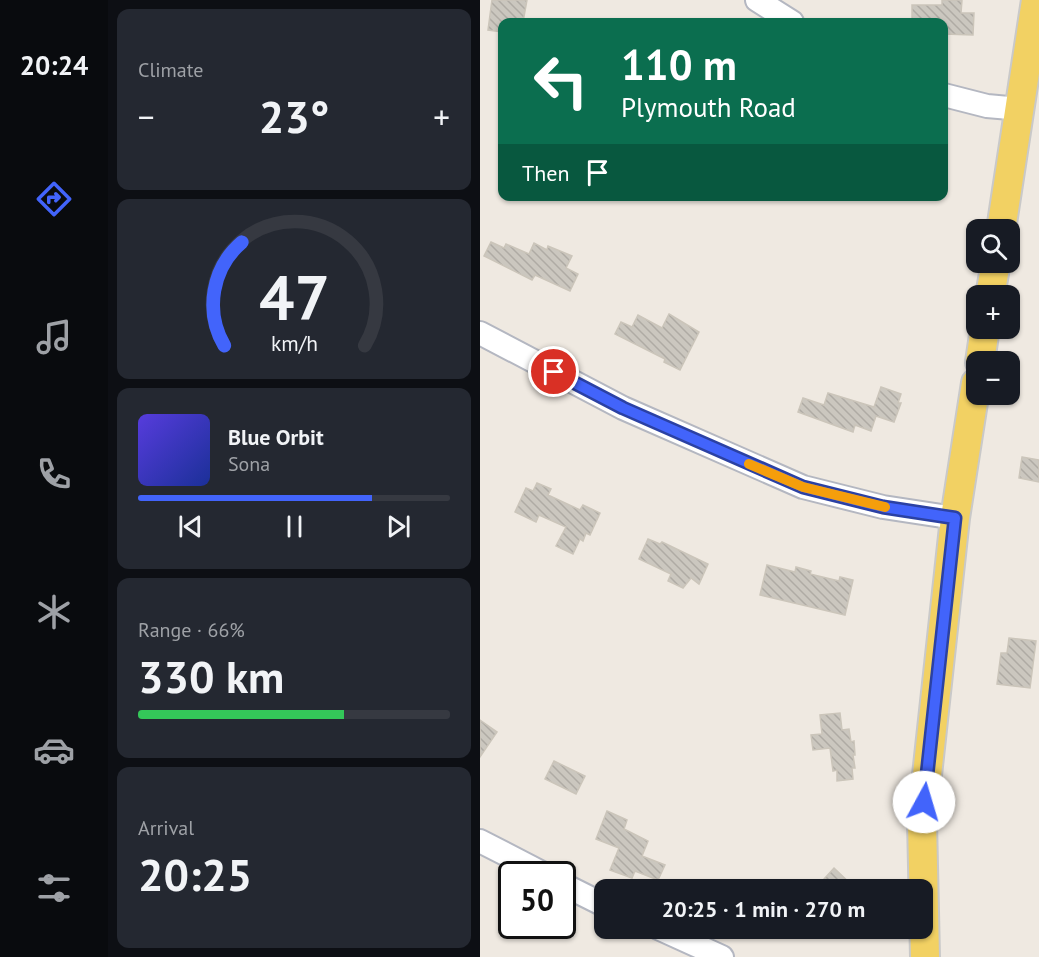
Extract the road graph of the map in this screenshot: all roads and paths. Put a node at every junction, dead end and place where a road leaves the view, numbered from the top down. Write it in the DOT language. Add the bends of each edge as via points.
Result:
graph roads {
  1 [pos="757,0"];
  2 [pos="1036,0"];
  3 [pos="786,18"];
  4 [pos="948,96"];
  5 [pos="1020,109"];
  6 [pos="1003,219"];
  7 [pos="480,333"];
  8 [pos="973,405"];
  9 [pos="955,518"];
  10 [pos="480,841"];
  11 [pos="519,861"];
  12 [pos="576,891"];
  13 [pos="594,900"];
  14 [pos="682,939"];
  15 [pos="722,957"];
  16 [pos="925,957"];
  1 -- 3 [label="street"];
  2 -- 5 [label="main road"];
  4 -- 5 [label="street"];
  5 -- 6 [label="main road"];
  7 -- 9 [label="street" via="623,408 803,487 883,507"];
  8 -- 9 [label="main road"];
  9 -- 16 [label="main road" via="922,821"];
  10 -- 11 [label="street"];
  12 -- 13 [label="street"];
  14 -- 15 [label="street"];
}
